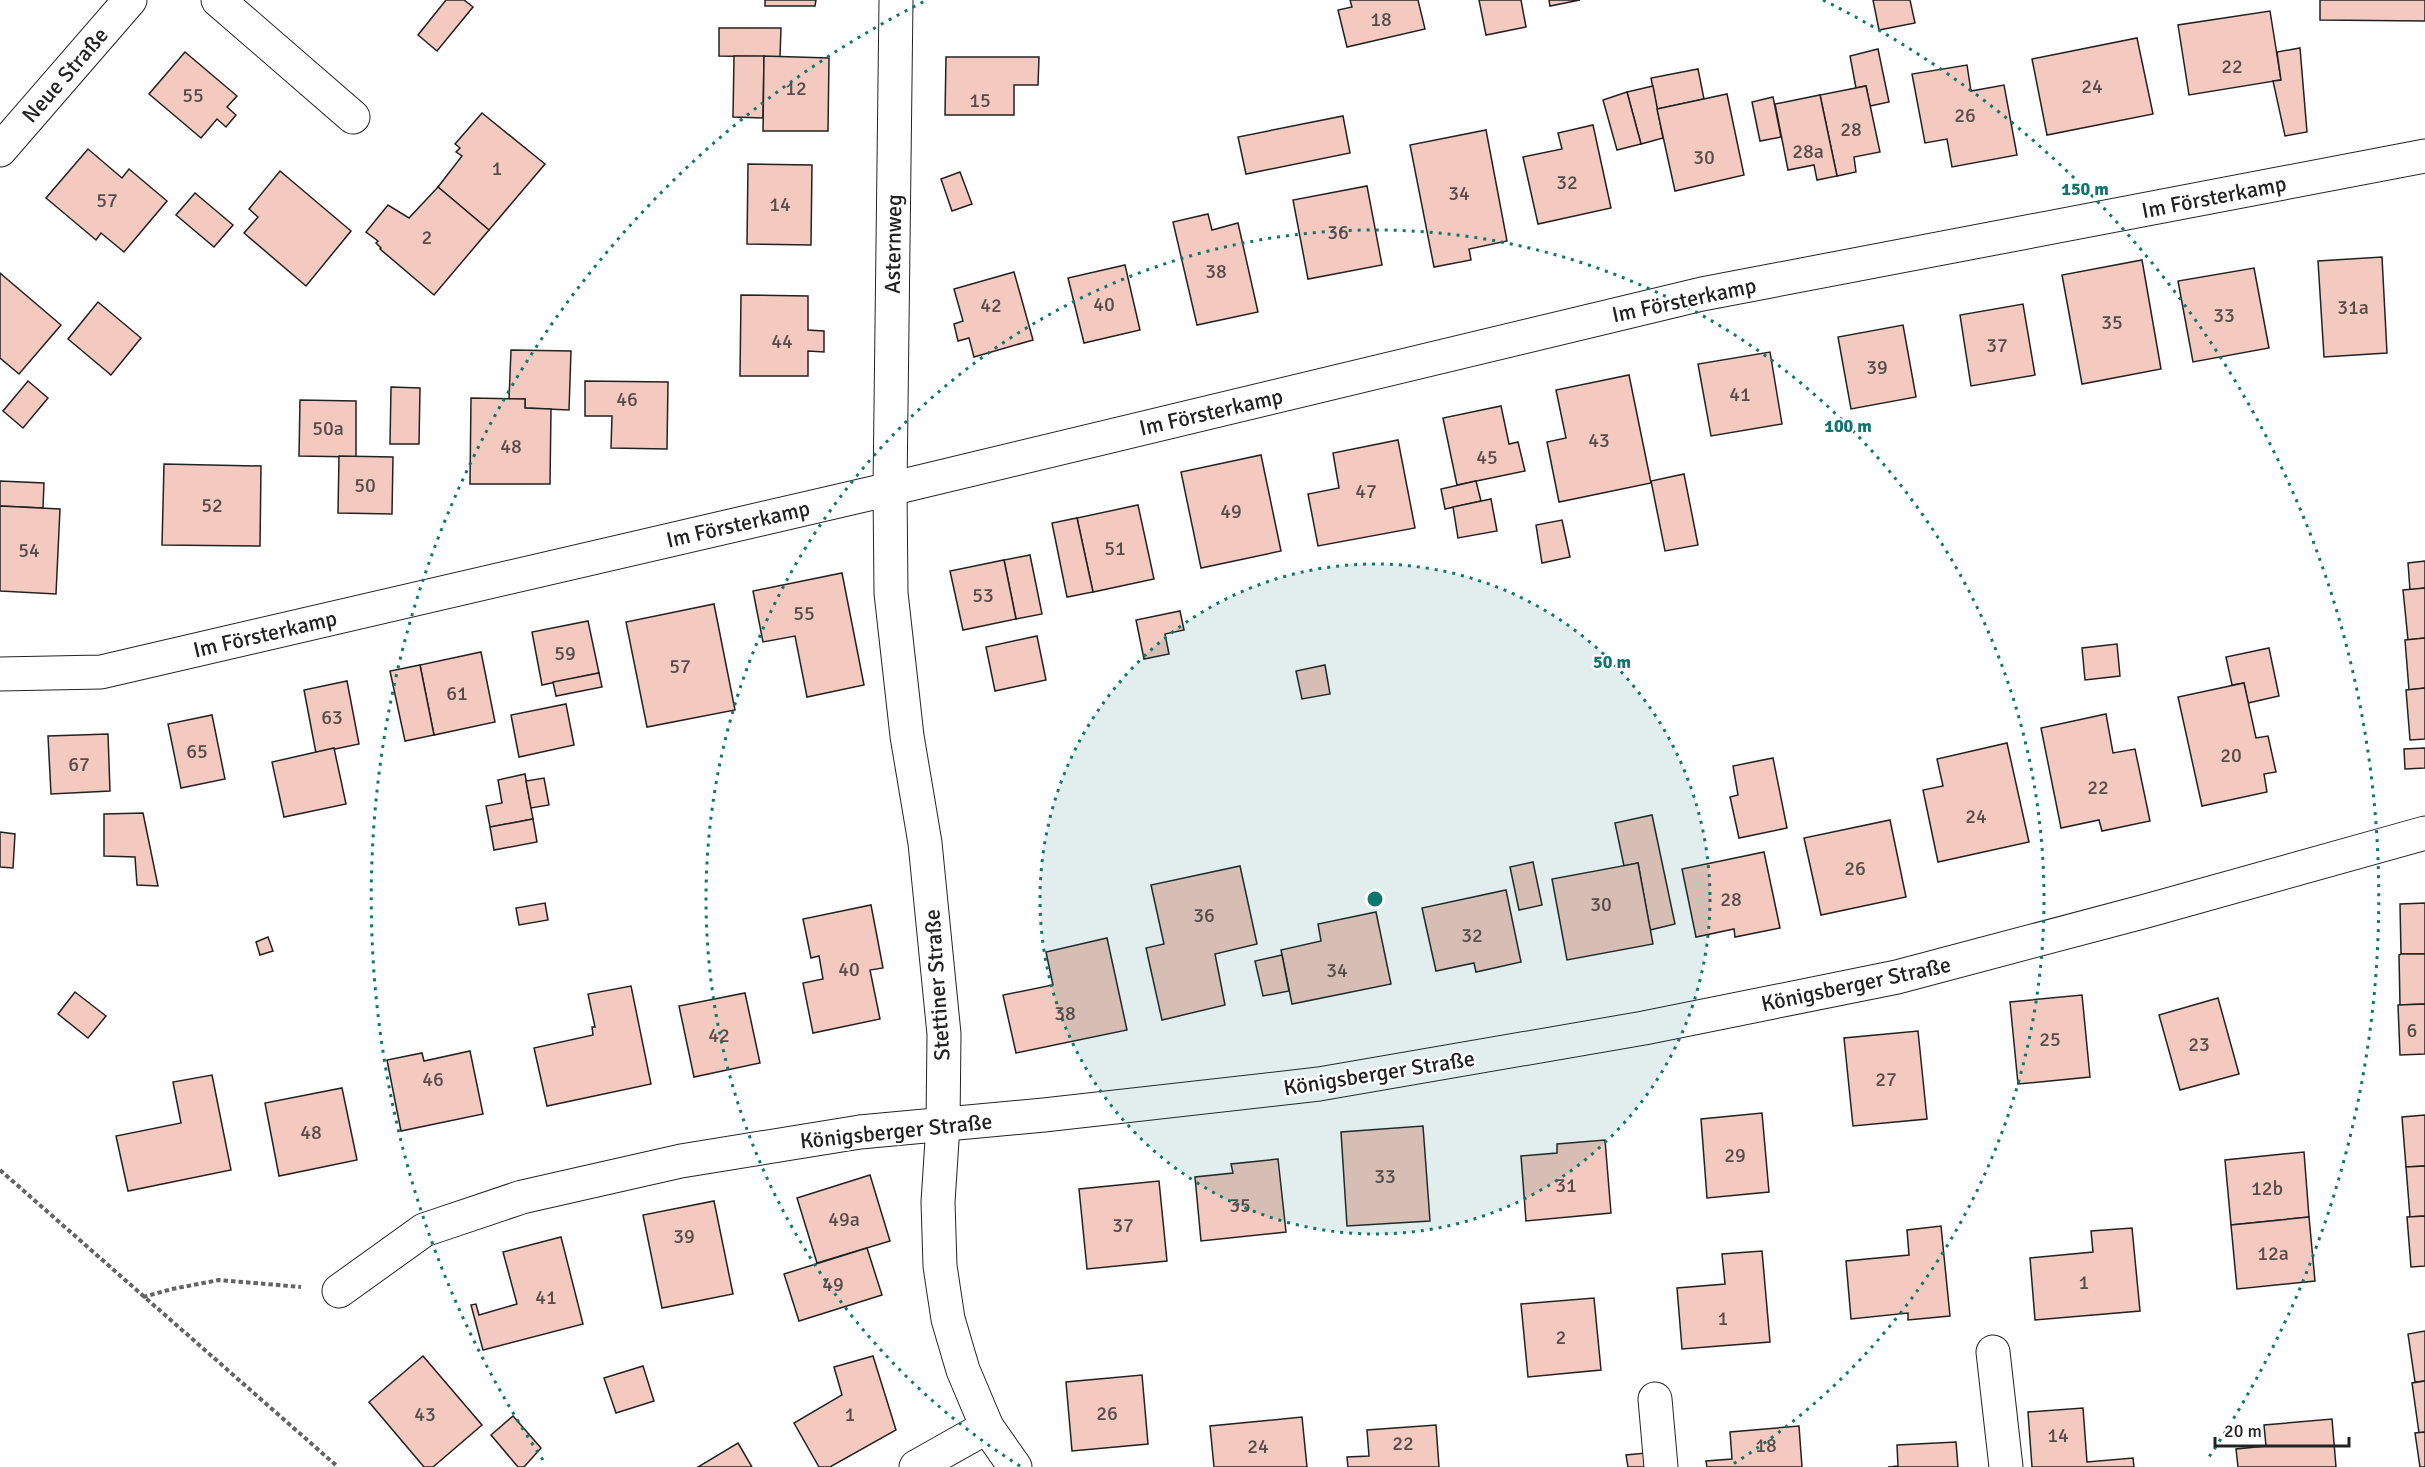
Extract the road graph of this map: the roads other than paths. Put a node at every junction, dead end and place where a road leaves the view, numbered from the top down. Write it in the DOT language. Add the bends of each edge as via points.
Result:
graph roads {
  1 [pos="130,0"];
  2 [pos="218,0"];
  3 [pos="896,0"];
  4 [pos="353,117"];
  5 [pos="0,150"];
  6 [pos="2425,156"];
  7 [pos="890,489"];
  8 [pos="0,674"];
  9 [pos="2425,833"];
  10 [pos="943,1125"];
  11 [pos="339,1291"];
  12 [pos="1993,1352"];
  13 [pos="1655,1399"];
  14 [pos="987,1427"];
  15 [pos="916,1467"];
  16 [pos="1015,1467"];
  17 [pos="1661,1467"];
  18 [pos="2006,1467"];
  1 -- 5 [label="street, Neue Straße"];
  2 -- 4 [label="street"];
  3 -- 7 [label="street, Asternweg"];
  6 -- 7 [label="street, Im Försterkamp" via="1702,294"];
  7 -- 8 [label="street, Im Försterkamp" via="101,672"];
  7 -- 10 [label="street, Stettiner Straße" via="891,592 907,736 925,843 944,1034"];
  9 -- 10 [label="street, Königsberger Straße" via="1898,977 1644,1028 1319,1084"];
  10 -- 11 [label="street, Königsberger Straße" via="861,1132 681,1161 522,1197 424,1230"];
  10 -- 14 [label="street, Stettiner Straße" via="938,1202 940,1266 948,1319"];
  12 -- 18 [label="street"];
  13 -- 17 [label="street"];
  14 -- 15 [label="street"];
  14 -- 16 [label="street, Stettiner Straße"];
}
